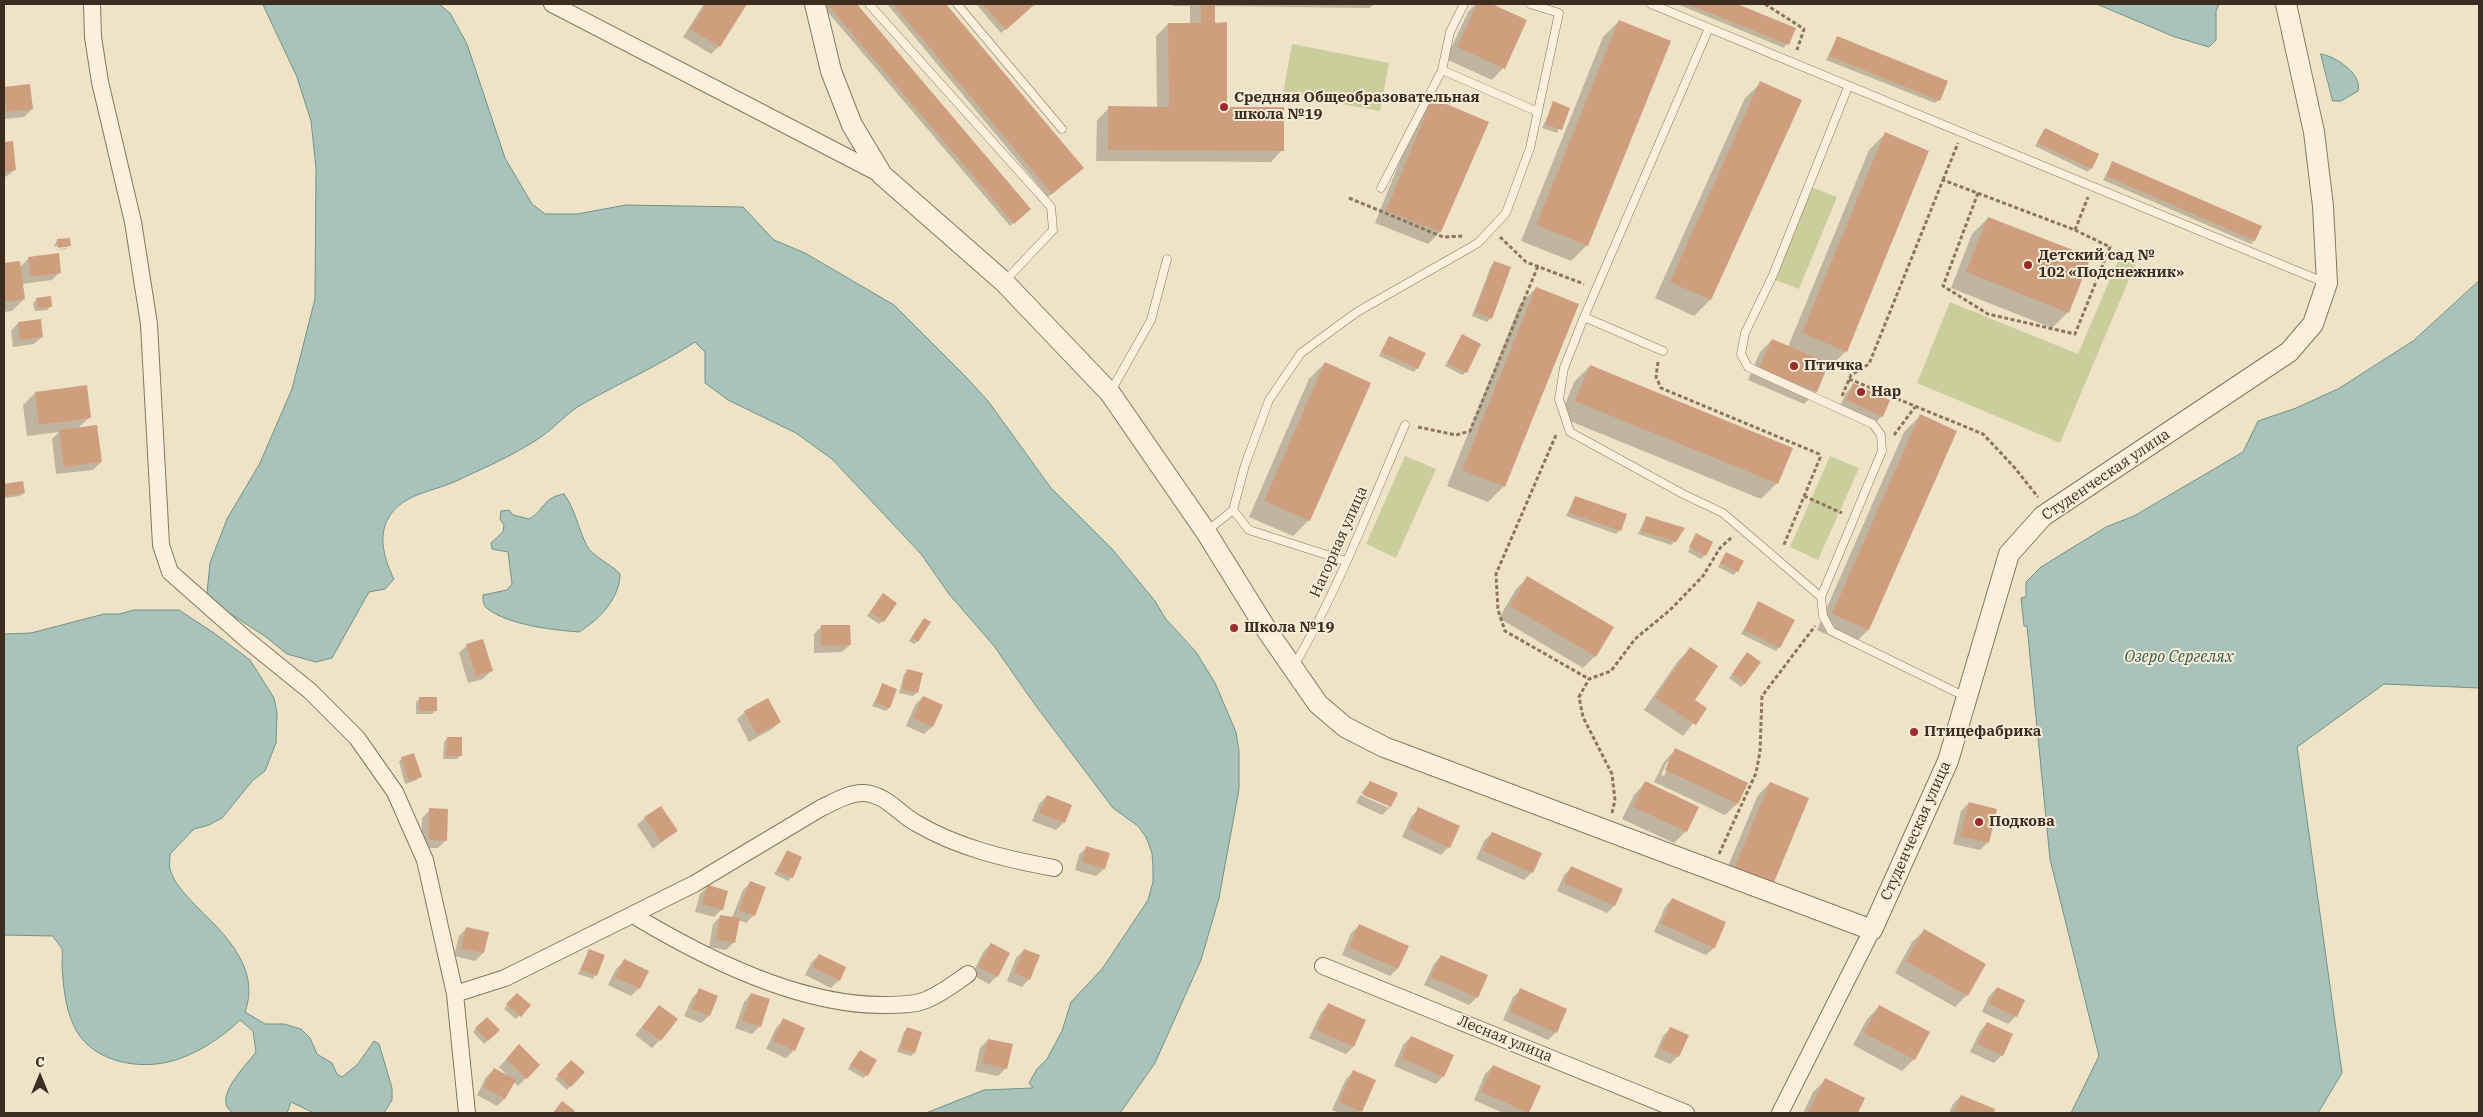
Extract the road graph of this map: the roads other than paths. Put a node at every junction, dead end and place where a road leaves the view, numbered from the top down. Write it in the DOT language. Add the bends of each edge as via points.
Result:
graph roads {
  1 [pos="92,4"];
  2 [pos="552,4"];
  3 [pos="814,4"];
  4 [pos="869,4"];
  5 [pos="957,4"];
  6 [pos="1464,4"];
  7 [pos="1530,4"];
  8 [pos="1651,4"];
  9 [pos="2286,4"];
  10 [pos="1709,28"];
  11 [pos="1442,70"];
  12 [pos="1848,87"];
  13 [pos="1538,112"];
  14 [pos="1062,129"];
  15 [pos="882,175"];
  16 [pos="1381,188"];
  17 [pos="1167,259"];
  18 [pos="1004,282"];
  19 [pos="2326,283"];
  20 [pos="1584,317"];
  21 [pos="1663,351"];
  22 [pos="1110,393"];
  23 [pos="1405,425"];
  24 [pos="1233,510"];
  25 [pos="1206,532"];
  26 [pos="1346,562"];
  27 [pos="1821,597"];
  28 [pos="1293,668"];
  29 [pos="1967,698"];
  30 [pos="1054,868"];
  31 [pos="633,915"];
  32 [pos="1872,930"];
  33 [pos="1323,966"];
  34 [pos="968,974"];
  35 [pos="455,994"];
  36 [pos="467,1113"];
  37 [pos="1686,1113"];
  38 [pos="1780,1113"];
  1 -- 35 [label="street" via="92,37 100,82 133,222 149,324 161,545 170,572 310,691 357,738 395,792 425,860"];
  2 -- 15 [label="street"];
  3 -- 15 [label="street" via="831,71 852,125"];
  4 -- 18 [label="lane" via="1051,207 1054,230"];
  5 -- 14 [label="lane"];
  6 -- 11 [label="lane" via="1450,32"];
  7 -- 13 [label="lane" via="1559,13"];
  8 -- 10 [label="lane"];
  9 -- 19 [label="street, Студенческая улица" via="2314,132 2323,206"];
  10 -- 12 [label="lane"];
  10 -- 20 [label="lane"];
  11 -- 13 [label="lane"];
  11 -- 16 [label="lane"];
  12 -- 19 [label="lane"];
  12 -- 27 [label="lane" via="1773,275 1745,334 1740,354 1748,367 1873,424 1881,435 1882,452"];
  13 -- 24 [label="lane" via="1530,148 1506,213 1478,243 1357,312 1301,353 1269,400 1245,465"];
  15 -- 18 [label="street"];
  17 -- 22 [label="lane" via="1151,320"];
  18 -- 22 [label="street"];
  19 -- 29 [label="street, Студенческая улица" via="2313,324 2289,352 2049,512 2009,554"];
  20 -- 21 [label="lane"];
  20 -- 27 [label="lane" via="1564,368 1559,399 1570,432 1722,513"];
  22 -- 25 [label="street"];
  23 -- 26 [label="lane, Нагорная улица"];
  24 -- 25 [label="lane"];
  24 -- 26 [label="lane" via="1250,530"];
  25 -- 28 [label="street"];
  26 -- 28 [label="lane, Нагорная улица"];
  27 -- 29 [label="lane" via="1823,616 1832,631"];
  28 -- 32 [label="street" via="1318,704 1345,727 1384,747"];
  29 -- 32 [label="street, Студенческая улица" via="1948,761"];
  30 -- 31 [label="street" via="974,850 916,823 883,798 863,793 841,798 821,808 694,884"];
  31 -- 34 [label="street" via="678,942 790,991 864,1006 925,1000"];
  31 -- 35 [label="street" via="505,978"];
  32 -- 38 [label="street, Студенческая улица"];
  33 -- 37 [label="street, Лесная улица"];
  35 -- 36 [label="street"];
}
